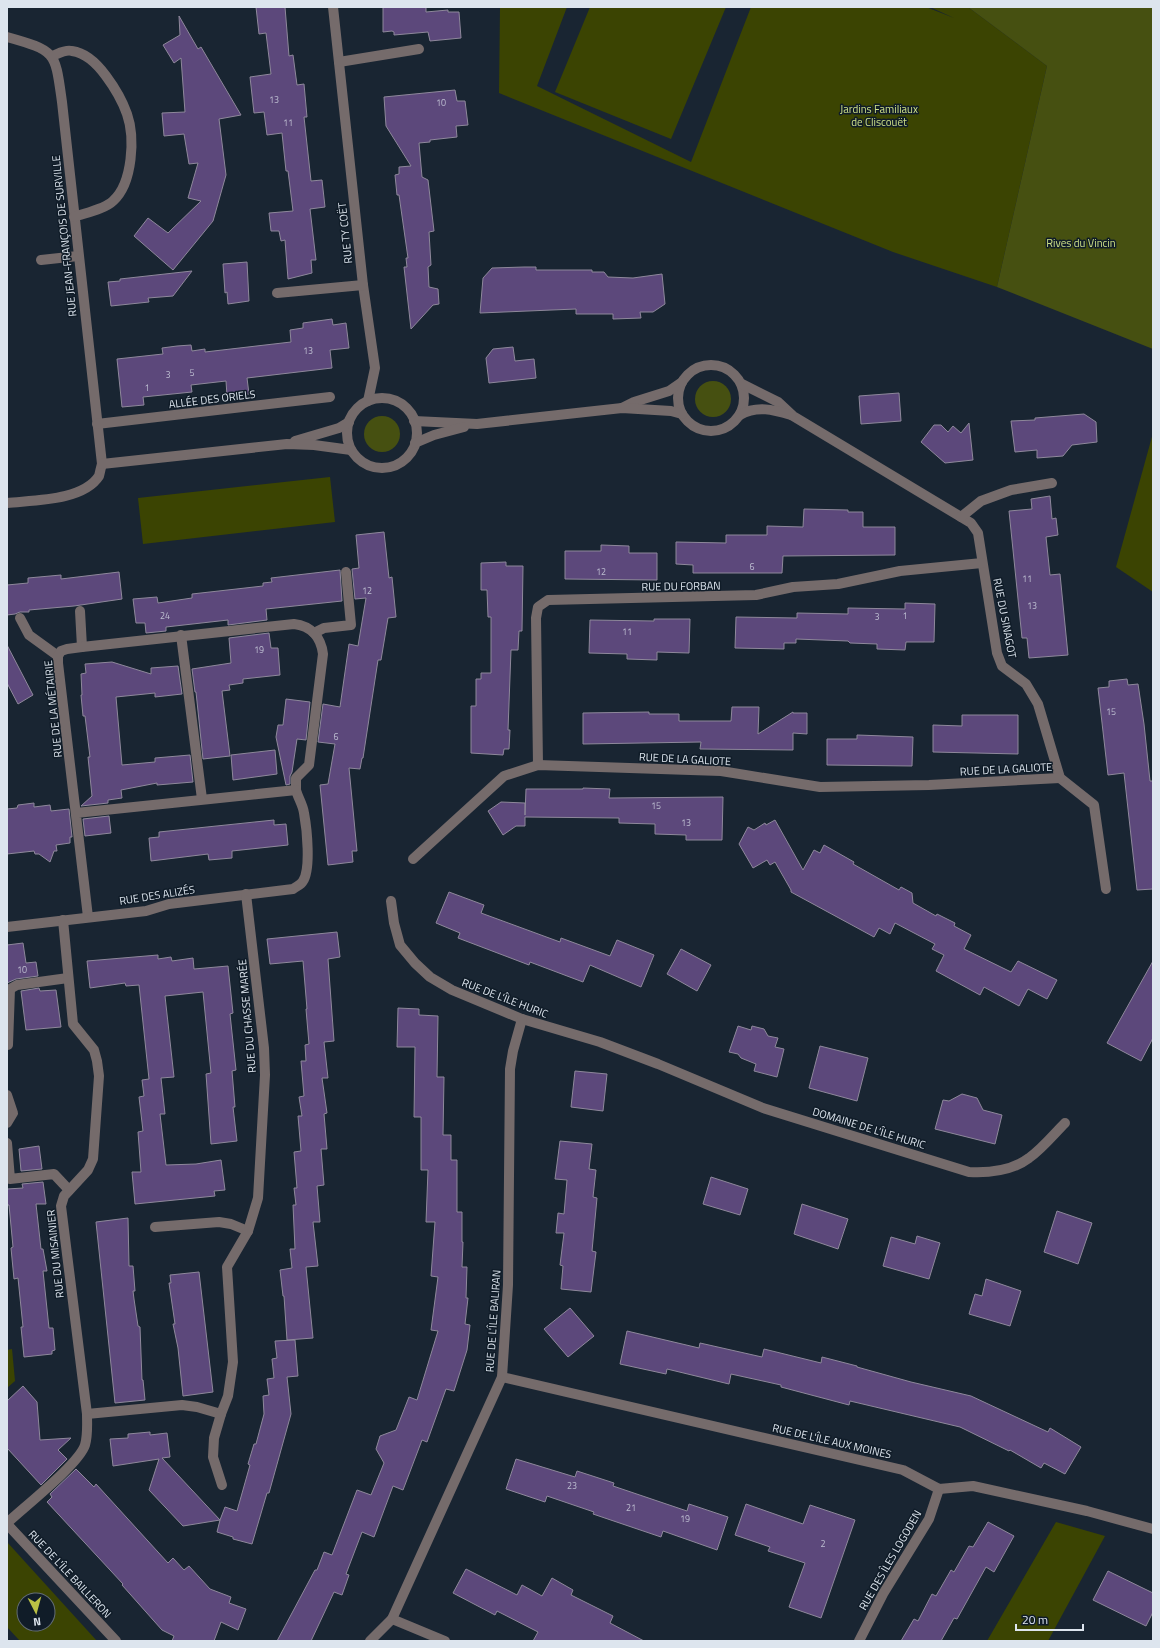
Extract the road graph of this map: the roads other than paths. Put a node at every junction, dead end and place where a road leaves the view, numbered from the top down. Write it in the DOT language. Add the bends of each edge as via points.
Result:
graph roads {
  1 [pos="333,7"];
  2 [pos="7,37"];
  3 [pos="419,49"];
  4 [pos="52,56"];
  5 [pos="339,62"];
  6 [pos="74,217"];
  7 [pos="78,256"];
  8 [pos="41,260"];
  9 [pos="363,285"];
  10 [pos="277,293"];
  11 [pos="682,382"];
  12 [pos="742,384"];
  13 [pos="330,397"];
  14 [pos="368,401"];
  15 [pos="622,408"];
  16 [pos="682,414"];
  17 [pos="740,415"];
  18 [pos="793,416"];
  19 [pos="414,421"];
  20 [pos="349,422"];
  21 [pos="97,424"];
  22 [pos="477,424"];
  23 [pos="415,443"];
  24 [pos="287,444"];
  25 [pos="352,450"];
  26 [pos="102,464"];
  27 [pos="1052,483"];
  28 [pos="7,503"];
  29 [pos="961,517"];
  30 [pos="982,563"];
  31 [pos="346,572"];
  32 [pos="80,611"];
  33 [pos="20,618"];
  34 [pos="314,633"];
  35 [pos="181,636"];
  36 [pos="82,647"];
  37 [pos="58,656"];
  38 [pos="538,765"];
  39 [pos="1060,778"];
  40 [pos="296,790"];
  41 [pos="202,799"];
  42 [pos="76,813"];
  43 [pos="413,859"];
  44 [pos="1106,889"];
  45 [pos="246,894"];
  46 [pos="391,901"];
  47 [pos="88,917"];
  48 [pos="63,920"];
  49 [pos="7,926"];
  50 [pos="68,978"];
  51 [pos="522,1019"];
  52 [pos="7,1045"];
  53 [pos="658,1064"];
  54 [pos="7,1095"];
  55 [pos="7,1123"];
  56 [pos="1065,1123"];
  57 [pos="7,1143"];
  58 [pos="69,1190"];
  59 [pos="155,1227"];
  60 [pos="248,1230"];
  61 [pos="502,1377"];
  62 [pos="87,1414"];
  63 [pos="221,1414"];
  64 [pos="222,1485"];
  65 [pos="939,1490"];
  66 [pos="7,1523"];
  67 [pos="1153,1529"];
  68 [pos="392,1619"];
  69 [pos="116,1641"];
  70 [pos="370,1641"];
  71 [pos="445,1641"];
  72 [pos="859,1641"];
  1 -- 5 [label="street, RUE TY COËT"];
  2 -- 4 [label="street" via="34,44"];
  3 -- 5 [label="street"];
  4 -- 6 [label="street, RUE JEAN-FRANÇOIS DE SURVILLE" via="62,102"];
  4 -- 6 [label="street" via="64,51 73,51 97,65 115,88 128,116 131,163 122,189 113,201 95,211"];
  5 -- 9 [label="street, RUE TY COËT"];
  6 -- 7 [label="street, RUE JEAN-FRANÇOIS DE SURVILLE"];
  7 -- 8 [label="street"];
  7 -- 21 [label="street, RUE JEAN-FRANÇOIS DE SURVILLE"];
  9 -- 10 [label="street"];
  9 -- 14 [label="street, RUE TY COËT" via="375,368"];
  11 -- 12 [label="street" via="697,368 718,365 736,375"];
  11 -- 15 [label="street" via="669,391"];
  11 -- 16 [label="street" via="678,392"];
  12 -- 17 [label="street" via="745,399"];
  12 -- 18 [label="street, RUE DU SINAGOT" via="775,400"];
  13 -- 21 [label="street, ALLÉE DES ORIELS"];
  14 -- 19 [label="street" via="390,399 409,411"];
  14 -- 20 [label="street" via="360,406"];
  15 -- 16 [label="street"];
  15 -- 22 [label="street"];
  16 -- 17 [label="street" via="695,427 715,431 734,423"];
  17 -- 18 [label="street, RUE DU SINAGOT" via="758,409"];
  18 -- 29 [label="street, RUE DU SINAGOT"];
  19 -- 22 [label="street"];
  19 -- 23 [label="street" via="417,432"];
  20 -- 24 [label="street" via="339,428"];
  20 -- 25 [label="street" via="348,441"];
  21 -- 26 [label="street, RUE JEAN-FRANÇOIS DE SURVILLE"];
  22 -- 23 [label="street" via="434,435"];
  23 -- 25 [label="street" via="404,460 386,468 366,464"];
  24 -- 25 [label="street"];
  24 -- 26 [label="street"];
  26 -- 28 [label="street" via="99,475 80,492"];
  27 -- 29 [label="street" via="999,494 981,501"];
  29 -- 30 [label="street, RUE DU SINAGOT" via="971,523 978,533"];
  30 -- 38 [label="street, RUE DU FORBAN" via="900,571 838,584 793,587 756,595 548,600 538,606 536,618"];
  30 -- 39 [label="street, RUE DU SINAGOT" via="997,653 1002,666 1026,684 1038,704"];
  31 -- 34 [label="street" via="351,625 324,628"];
  32 -- 36 [label="street"];
  33 -- 37 [label="street" via="29,635"];
  34 -- 35 [label="street, RUE DE LA MÉTAIRIE" via="303,625 294,624"];
  34 -- 40 [label="street" via="322,646 320,687 309,765 296,778"];
  35 -- 36 [label="street, RUE DE LA MÉTAIRIE"];
  35 -- 41 [label="street"];
  36 -- 37 [label="street, RUE DE LA MÉTAIRIE" via="61,651"];
  37 -- 42 [label="street, RUE DE LA MÉTAIRIE"];
  38 -- 39 [label="street, RUE DE LA GALIOTE" via="721,771 820,787 929,785"];
  38 -- 43 [label="street, RUE DE LA GALIOTE" via="504,776"];
  39 -- 44 [label="street" via="1094,806"];
  40 -- 41 [label="street"];
  40 -- 45 [label="street, RUE DES ALIZÉS" via="304,812 308,865 306,877 302,884 293,889"];
  41 -- 42 [label="street"];
  42 -- 47 [label="street, RUE DE LA MÉTAIRIE"];
  45 -- 47 [label="street, RUE DES ALIZÉS" via="169,904 146,911"];
  45 -- 60 [label="street, RUE DU CHASSE MARÉE" via="265,1075 258,1198"];
  46 -- 51 [label="street, RUE DE L'ÎLE HURIC" via="400,945 430,977 452,990"];
  47 -- 48 [label="street, RUE DES ALIZÉS"];
  48 -- 49 [label="street, RUE DES ALIZÉS"];
  48 -- 50 [label="street, RUE DU MISAINIER"];
  50 -- 52 [label="street" via="17,985 10,989"];
  50 -- 58 [label="street, RUE DU MISAINIER" via="73,1024 94,1050 99,1076 93,1159 88,1170"];
  51 -- 53 [label="street, RUE DE L'ÎLE HURIC" via="600,1042"];
  51 -- 61 [label="street, RUE DE L'ÎLE BALIRAN" via="510,1069 508,1285"];
  53 -- 56 [label="street, DOMAINE DE L'ÎLE HURIC" via="763,1108 968,1172 1000,1170 1029,1158"];
  54 -- 55 [label="street" via="13,1113"];
  57 -- 58 [label="street" via="10,1179 54,1174"];
  58 -- 62 [label="street, RUE DU MISAINIER" via="61,1206 62,1220"];
  59 -- 60 [label="street" via="218,1222"];
  60 -- 63 [label="street, RUE DU CHASSE MARÉE" via="227,1267 233,1362 228,1396"];
  61 -- 65 [label="street, RUE DE L'ÎLE AUX MOINES" via="903,1470"];
  61 -- 68 [label="street, RUE DE L'ÎLE BALIRAN"];
  62 -- 63 [label="street" via="182,1405"];
  62 -- 66 [label="street, RUE DU MISAINIER" via="85,1445 77,1459"];
  63 -- 64 [label="street, RUE DU CHASSE MARÉE" via="214,1438 214,1457"];
  65 -- 67 [label="street" via="972,1486 1087,1511"];
  65 -- 72 [label="street, RUE DES ÎLES LOGODEN" via="929,1519 883,1594"];
  66 -- 69 [label="street, RUE DE L'ÎLE BAILLERON"];
  68 -- 70 [label="street, RUE DE L'ÎLE BALIRAN"];
  68 -- 71 [label="street"];
}
